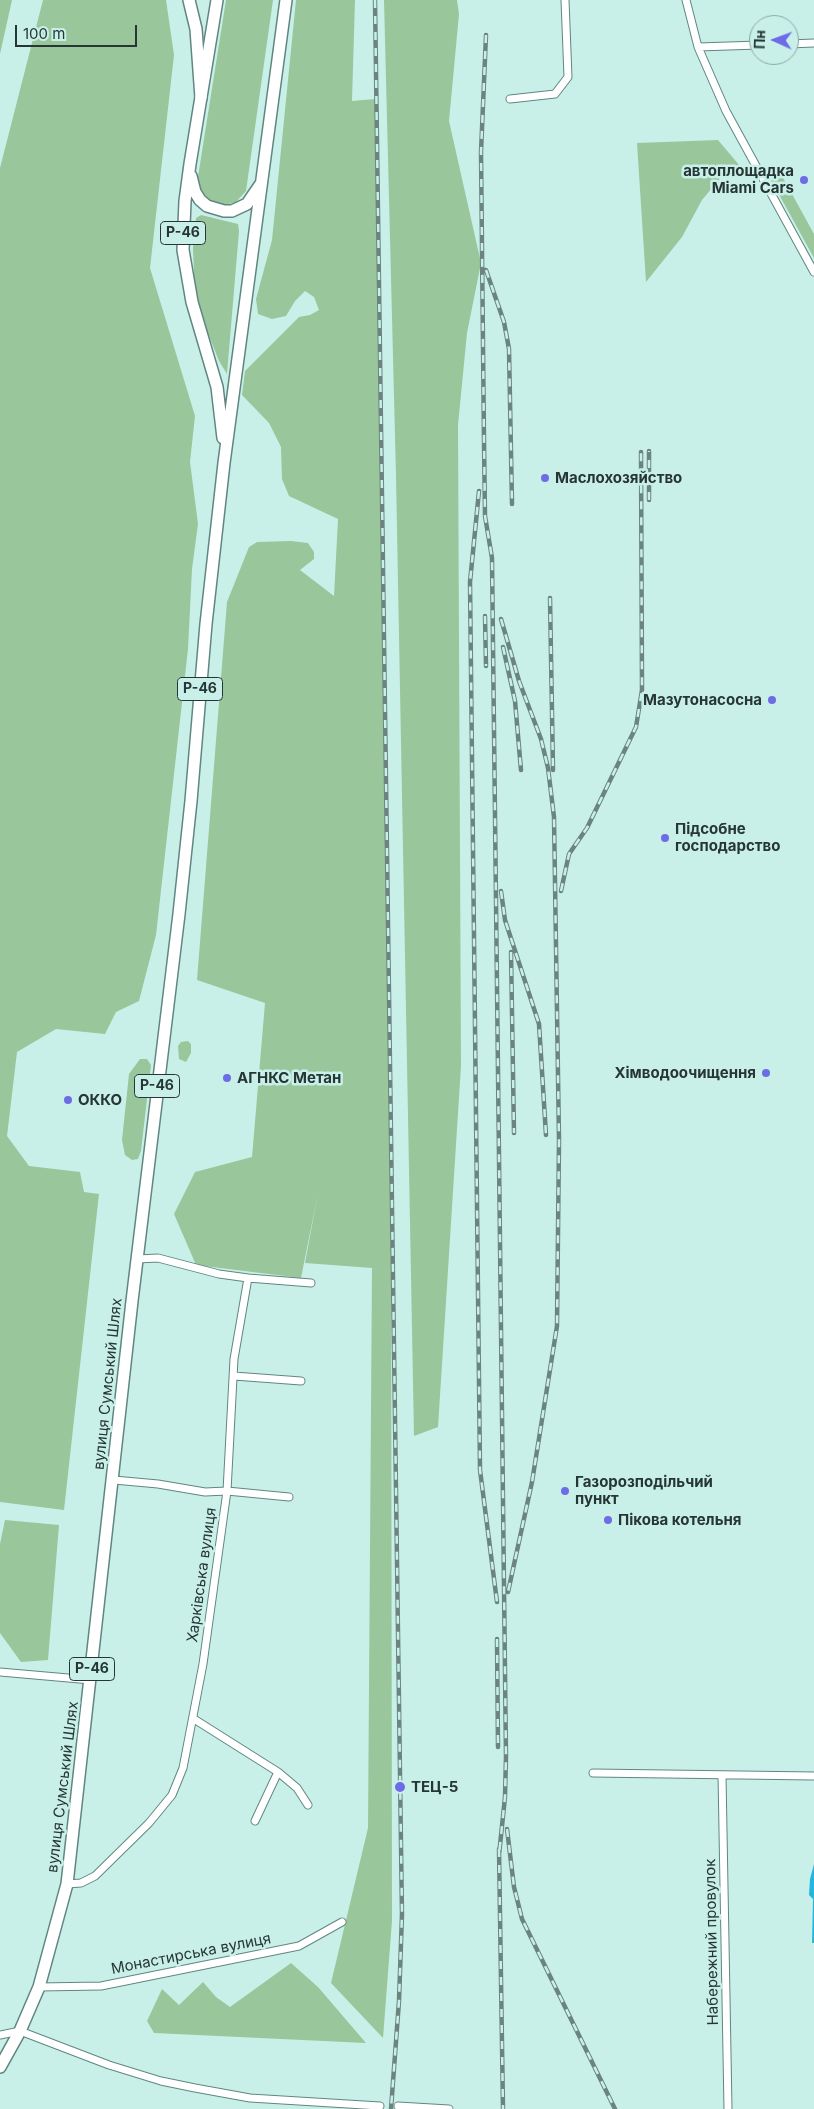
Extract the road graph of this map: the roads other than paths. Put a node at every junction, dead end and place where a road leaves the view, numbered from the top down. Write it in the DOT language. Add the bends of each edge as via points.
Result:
graph roads {
  1 [pos="189,0"];
  2 [pos="217,0"];
  3 [pos="286,0"];
  4 [pos="565,0"];
  5 [pos="686,0"];
  6 [pos="814,43"];
  7 [pos="799,44"];
  8 [pos="749,45"];
  9 [pos="698,47"];
  10 [pos="201,98"];
  11 [pos="510,99"];
  12 [pos="190,164"];
  13 [pos="264,170"];
  14 [pos="814,272"];
  15 [pos="224,463"];
  16 [pos="137,1259"];
  17 [pos="248,1278"];
  18 [pos="311,1283"];
  19 [pos="234,1376"];
  20 [pos="301,1380"];
  21 [pos="114,1480"];
  22 [pos="227,1491"];
  23 [pos="289,1497"];
  24 [pos="0,1672"];
  25 [pos="91,1680"];
  26 [pos="194,1719"];
  27 [pos="278,1772"];
  28 [pos="593,1773"];
  29 [pos="722,1776"];
  30 [pos="814,1776"];
  31 [pos="308,1805"];
  32 [pos="255,1822"];
  33 [pos="67,1884"];
  34 [pos="342,1922"];
  35 [pos="39,1987"];
  36 [pos="20,2031"];
  37 [pos="0,2035"];
  38 [pos="0,2067"];
  39 [pos="380,2106"];
  40 [pos="398,2106"];
  41 [pos="449,2109"];
  42 [pos="728,2109"];
  1 -- 10 [label="main road" via="198,44"];
  2 -- 10 [label="main road, Р-46"];
  3 -- 13 [label="main road, Р-46"];
  4 -- 11 [label="street" via="568,78 555,94"];
  5 -- 9 [label="street"];
  6 -- 7 [label="street"];
  8 -- 9 [label="street"];
  9 -- 14 [label="street" via="726,110"];
  10 -- 12 [label="main road, Р-46"];
  12 -- 13 [label="main road" via="192,185 200,200 207,206 224,211 240,209 252,199"];
  12 -- 15 [label="main road, Р-46" via="184,219 184,263 192,302 218,387"];
  13 -- 15 [label="main road, Р-46"];
  15 -- 16 [label="main road, Р-46" via="179,914"];
  16 -- 17 [label="street" via="158,1258"];
  16 -- 21 [label="main road, вулиця Сумський Шлях / Р-46"];
  17 -- 18 [label="street"];
  17 -- 19 [label="street, Харківська вулиця"];
  19 -- 20 [label="street"];
  19 -- 22 [label="street, Харківська вулиця"];
  21 -- 22 [label="street" via="205,1492"];
  21 -- 25 [label="main road, вулиця Сумський Шлях / Р-46"];
  22 -- 23 [label="street"];
  22 -- 26 [label="street, Харківська вулиця"];
  24 -- 25 [label="street"];
  25 -- 33 [label="main road, вулиця Сумський Шлях / Р-46"];
  26 -- 27 [label="street"];
  26 -- 33 [label="street, Харківська вулиця" via="183,1768 172,1795 95,1876 81,1883"];
  27 -- 31 [label="street" via="297,1788"];
  27 -- 32 [label="street"];
  28 -- 29 [label="street"];
  29 -- 30 [label="street"];
  29 -- 42 [label="street, Набережний провулок"];
  33 -- 35 [label="main road, вулиця Сумський Шлях / Р-46"];
  34 -- 35 [label="street, Монастирська вулиця" via="299,1946 101,1986"];
  35 -- 36 [label="main road, вулиця Сумський Шлях / Р-46"];
  36 -- 37 [label="street"];
  36 -- 38 [label="main road, вулиця Сумський Шлях / Р-46"];
  36 -- 39 [label="street" via="161,2081 250,2098"];
  40 -- 41 [label="street"];
}
